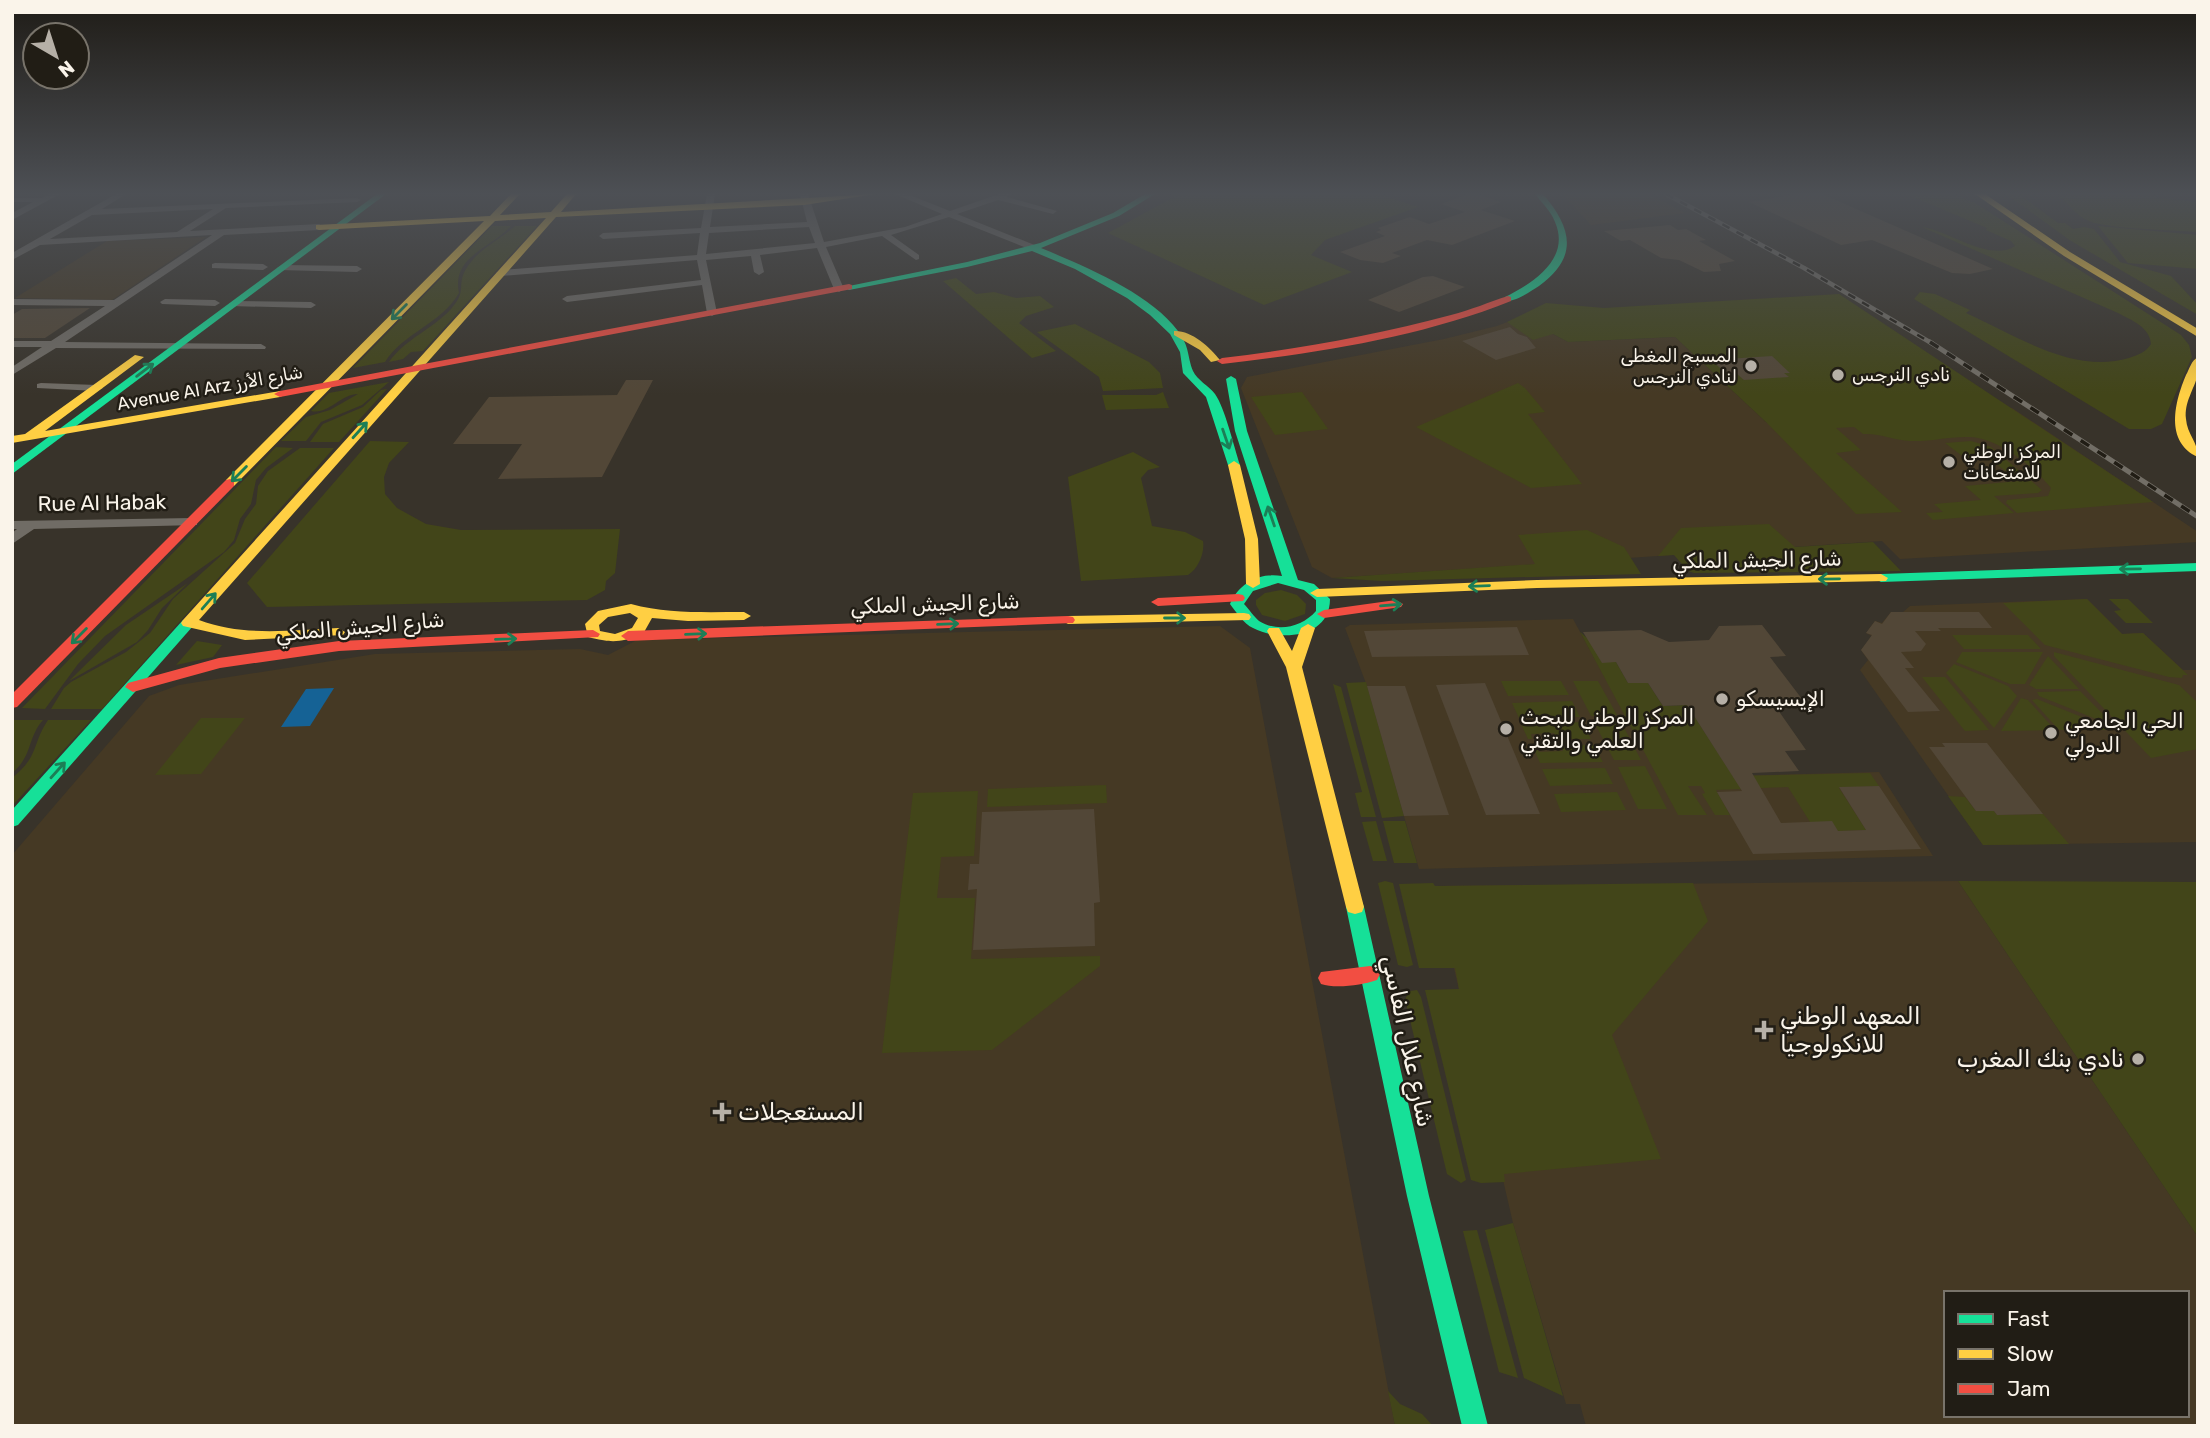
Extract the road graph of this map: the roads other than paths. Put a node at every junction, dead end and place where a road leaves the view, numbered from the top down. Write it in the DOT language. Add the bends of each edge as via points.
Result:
graph roads {
  1 [pos="178,261"];
  2 [pos="271,261"];
  3 [pos="292,261"];
  4 [pos="450,261"];
  5 [pos="513,261"];
  6 [pos="653,261"];
  7 [pos="702,261"];
  8 [pos="757,261"];
  9 [pos="827,261"];
  10 [pos="979,261"];
  11 [pos="1061,261"];
  12 [pos="1558,261"];
  13 [pos="2075,261"];
  14 [pos="2083,261"];
  15 [pos="2098,261"];
  16 [pos="215,266"];
  17 [pos="263,267"];
  18 [pos="282,268"];
  19 [pos="358,269"];
  20 [pos="759,272"];
  21 [pos="502,274"];
  22 [pos="705,282"];
  23 [pos="2112,282"];
  24 [pos="839,289"];
  25 [pos="566,299"];
  26 [pos="13,302"];
  27 [pos="165,302"];
  28 [pos="115,303"];
  29 [pos="215,303"];
  30 [pos="234,304"];
  31 [pos="311,306"];
  32 [pos="2159,312"];
  33 [pos="712,313"];
  34 [pos="2198,321"];
  35 [pos="1173,330"];
  36 [pos="2198,334"];
  37 [pos="12,344"];
  38 [pos="53,345"];
  39 [pos="179,345"];
  40 [pos="156,346"];
  41 [pos="261,347"];
  42 [pos="1300,352"];
  43 [pos="2198,353"];
  44 [pos="2198,360"];
  45 [pos="1218,361"];
  46 [pos="414,370"];
  47 [pos="12,372"];
  48 [pos="1193,372"];
  49 [pos="1234,376"];
  50 [pos="41,386"];
  51 [pos="326,387"];
  52 [pos="97,388"];
  53 [pos="2198,413"];
  54 [pos="60,434"];
  55 [pos="20,439"];
  56 [pos="2198,444"];
  57 [pos="12,449"];
  58 [pos="2198,453"];
  59 [pos="12,470"];
  60 [pos="192,522"];
  61 [pos="12,525"];
  62 [pos="30,525"];
  63 [pos="12,540"];
  64 [pos="2198,567"];
  65 [pos="1917,578"];
  66 [pos="2198,580"];
  67 [pos="1291,581"];
  68 [pos="1253,584"];
  69 [pos="1930,590"];
  70 [pos="1317,593"];
  71 [pos="1238,598"];
  72 [pos="643,613"];
  73 [pos="1324,614"];
  74 [pos="1244,617"];
  75 [pos="191,622"];
  76 [pos="594,626"];
  77 [pos="1308,628"];
  78 [pos="1274,631"];
  79 [pos="628,636"];
  80 [pos="1294,667"];
  81 [pos="133,687"];
  82 [pos="12,703"];
  83 [pos="12,821"];
  84 [pos="1370,974"];
  85 [pos="1328,978"];
  86 [pos="1475,1426"];
  1 -- 28 [label="street"];
  2 -- 17 [label="main road"];
  3 -- 18 [label="main road"];
  4 -- 51 [label="main road, one-way"];
  5 -- 21 [label="main road"];
  6 -- 21 [label="street"];
  7 -- 22 [label="street"];
  8 -- 20 [label="street"];
  9 -- 24 [label="street"];
  10 -- 24 [label="main road, Avenue Al Arz شارع الأرز"];
  11 -- 35 [label="main road" via="1110,285"];
  12 -- 42 [label="main road" via="1524,293 1469,315"];
  13 -- 23 [label="main road"];
  14 -- 23 [label="main road"];
  15 -- 34 [label="main road"];
  16 -- 17 [label="street"];
  17 -- 29 [label="main road"];
  18 -- 19 [label="street"];
  18 -- 30 [label="main road"];
  21 -- 46 [label="main road"];
  22 -- 25 [label="street"];
  22 -- 33 [label="street"];
  23 -- 32 [label="main road"];
  24 -- 33 [label="main road, Avenue Al Arz شارع الأرز"];
  26 -- 28 [label="street"];
  27 -- 29 [label="street"];
  28 -- 38 [label="street"];
  29 -- 40 [label="main road"];
  30 -- 31 [label="street"];
  30 -- 39 [label="main road"];
  32 -- 36 [label="main road"];
  32 -- 43 [label="main road" via="2186,335"];
  33 -- 46 [label="main road, Avenue Al Arz شارع الأرز"];
  35 -- 45 [label="main road"];
  35 -- 48 [label="main road" via="1187,351"];
  37 -- 38 [label="street"];
  38 -- 40 [label="street"];
  38 -- 47 [label="street"];
  39 -- 40 [label="street"];
  39 -- 41 [label="street"];
  54 -- 39 [label="main road, one-way"];
  40 -- 52 [label="main road"];
  42 -- 45 [label="main road"];
  42 -- 49 [label="main road"];
  44 -- 58 [label="main road" via="2178,413 2177,429"];
  45 -- 48 [label="main road" via="1200,361"];
  45 -- 49 [label="main road" via="1233,366"];
  46 -- 51 [label="main road, Avenue Al Arz شارع الأرز"];
  75 -- 46 [label="main road, one-way"];
  48 -- 49 [label="main road" via="1217,382"];
  48 -- 68 [label="main road, one-way" via="1211,396 1240,484 1255,555"];
  67 -- 49 [label="main road, one-way" via="1252,461"];
  50 -- 52 [label="street"];
  51 -- 54 [label="main road, Avenue Al Arz شارع الأرز"];
  51 -- 60 [label="main road, one-way"];
  52 -- 55 [label="main road"];
  53 -- 56 [label="main road" via="2187,426"];
  54 -- 55 [label="main road, Avenue Al Arz شارع الأرز"];
  54 -- 59 [label="main road"];
  55 -- 57 [label="main road"];
  60 -- 62 [label="street, Rue Al Habak"];
  60 -- 82 [label="main road, one-way"];
  61 -- 62 [label="street, Rue Al Habak"];
  62 -- 63 [label="street"];
  64 -- 65 [label="main road, شارع الجيش الملكي, one-way"];
  65 -- 69 [label="main road"];
  65 -- 70 [label="main road, شارع الجيش الملكي, one-way"];
  66 -- 69 [label="main road, شارع الجيش الملكي"];
  67 -- 68 [label="main road"];
  67 -- 70 [label="main road"];
  68 -- 71 [label="main road"];
  73 -- 69 [label="main road, شارع الجيش الملكي, one-way" via="1465,600"];
  70 -- 73 [label="main road"];
  71 -- 72 [label="main road, شارع الجيش الملكي" via="797,616"];
  71 -- 74 [label="main road"];
  72 -- 76 [label="main road, شارع الجيش الملكي" via="612,610"];
  72 -- 79 [label="main road" via="645,623"];
  73 -- 77 [label="main road"];
  74 -- 78 [label="main road"];
  79 -- 74 [label="main road, شارع الجيش الملكي, one-way"];
  75 -- 76 [label="main road, شارع الجيش الملكي" via="208,632 238,636"];
  75 -- 81 [label="main road"];
  76 -- 79 [label="main road, شارع الجيش الملكي" via="606,639"];
  81 -- 76 [label="main road, شارع الجيش الملكي, one-way" via="230,661 339,646"];
  77 -- 78 [label="main road"];
  77 -- 80 [label="main road"];
  78 -- 80 [label="main road, شارع علال الفاسي"];
  80 -- 84 [label="main road, شارع علال الفاسي"];
  83 -- 81 [label="main road, one-way"];
  84 -- 85 [label="main road"];
  84 -- 86 [label="main road, شارع علال الفاسي"];
}
